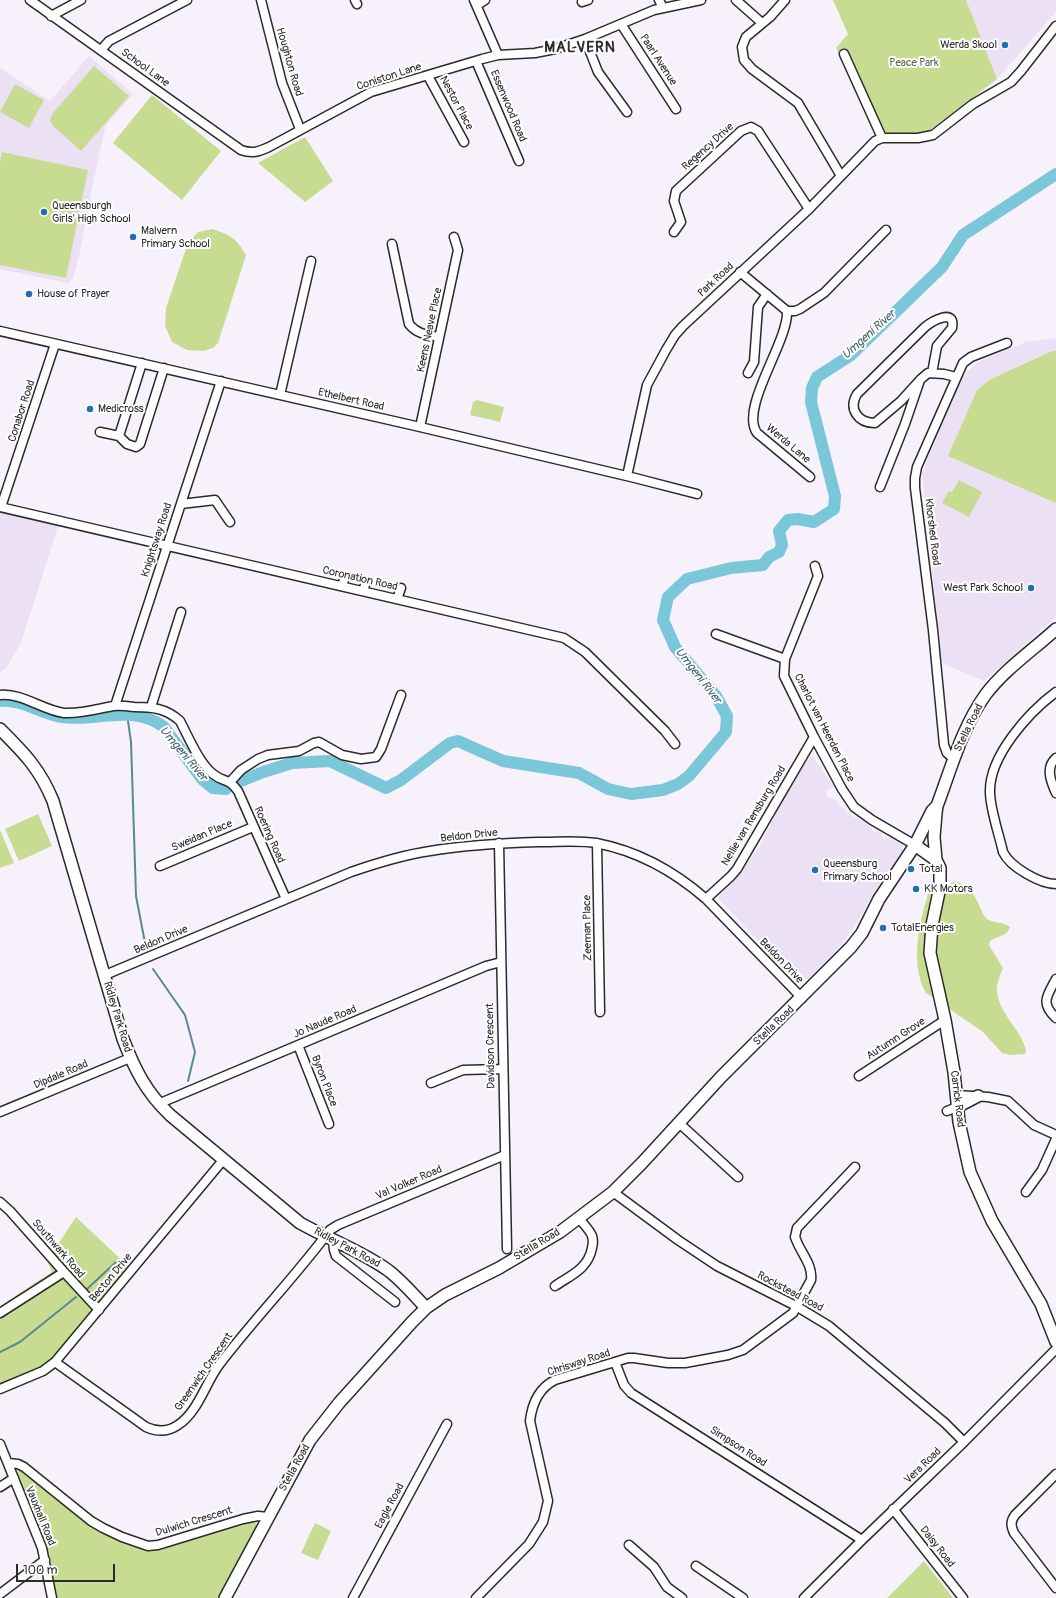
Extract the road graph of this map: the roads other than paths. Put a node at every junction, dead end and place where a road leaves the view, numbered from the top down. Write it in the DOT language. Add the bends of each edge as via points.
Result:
graph roads {
  1 [pos="30,0"];
  2 [pos="81,0"];
  3 [pos="187,0"];
  4 [pos="261,0"];
  5 [pos="485,0"];
  6 [pos="659,0"];
  7 [pos="701,0"];
  8 [pos="736,0"];
  9 [pos="785,0"];
  10 [pos="476,2"];
  11 [pos="682,2"];
  12 [pos="663,8"];
  13 [pos="51,16"];
  14 [pos="762,23"];
  15 [pos="621,24"];
  16 [pos="1056,26"];
  17 [pos="584,40"];
  18 [pos="101,50"];
  19 [pos="844,54"];
  20 [pos="498,55"];
  21 [pos="476,61"];
  22 [pos="428,76"];
  23 [pos="676,109"];
  24 [pos="628,112"];
  25 [pos="300,129"];
  26 [pos="882,138"];
  27 [pos="464,142"];
  28 [pos="249,153"];
  29 [pos="519,161"];
  30 [pos="841,176"];
  31 [pos="809,209"];
  32 [pos="886,230"];
  33 [pos="674,232"];
  34 [pos="454,237"];
  35 [pos="392,244"];
  36 [pos="311,261"];
  37 [pos="740,272"];
  38 [pos="767,294"];
  39 [pos="788,311"];
  40 [pos="0,331"];
  41 [pos="439,337"];
  42 [pos="1007,343"];
  43 [pos="55,344"];
  44 [pos="142,363"];
  45 [pos="164,368"];
  46 [pos="748,373"];
  47 [pos="932,373"];
  48 [pos="956,377"];
  49 [pos="921,379"];
  50 [pos="222,381"];
  51 [pos="280,395"];
  52 [pos="420,427"];
  53 [pos="100,432"];
  54 [pos="120,436"];
  55 [pos="627,476"];
  56 [pos="810,476"];
  57 [pos="880,487"];
  58 [pos="697,494"];
  59 [pos="180,504"];
  60 [pos="1,507"];
  61 [pos="230,522"];
  62 [pos="167,545"];
  63 [pos="815,566"];
  64 [pos="366,582"];
  65 [pos="332,584"];
  66 [pos="342,586"];
  67 [pos="401,588"];
  68 [pos="363,591"];
  69 [pos="397,598"];
  70 [pos="181,612"];
  71 [pos="1056,629"];
  72 [pos="716,634"];
  73 [pos="785,659"];
  74 [pos="1056,692"];
  75 [pos="0,695"];
  76 [pos="401,695"];
  77 [pos="115,706"];
  78 [pos="151,708"];
  79 [pos="0,729"];
  80 [pos="814,737"];
  81 [pos="675,744"];
  82 [pos="1056,758"];
  83 [pos="954,759"];
  84 [pos="230,782"];
  85 [pos="1056,793"];
  86 [pos="937,810"];
  87 [pos="253,827"];
  88 [pos="499,843"];
  89 [pos="598,843"];
  90 [pos="918,846"];
  91 [pos="936,860"];
  92 [pos="160,866"];
  93 [pos="1056,884"];
  94 [pos="286,898"];
  95 [pos="706,899"];
  96 [pos="501,962"];
  97 [pos="105,976"];
  98 [pos="1056,979"];
  99 [pos="802,998"];
  100 [pos="600,1012"];
  101 [pos="1056,1018"];
  102 [pos="945,1020"];
  103 [pos="298,1046"];
  104 [pos="130,1058"];
  105 [pos="502,1069"];
  106 [pos="859,1076"];
  107 [pos="431,1083"];
  108 [pos="956,1095"];
  109 [pos="978,1096"];
  110 [pos="158,1104"];
  111 [pos="952,1109"];
  112 [pos="0,1112"];
  113 [pos="679,1123"];
  114 [pos="329,1124"];
  115 [pos="1056,1135"];
  116 [pos="1056,1139"];
  117 [pos="505,1155"];
  118 [pos="224,1159"];
  119 [pos="853,1170"];
  120 [pos="738,1177"];
  121 [pos="613,1192"];
  122 [pos="1026,1192"];
  123 [pos="0,1202"];
  124 [pos="579,1218"];
  125 [pos="329,1238"];
  126 [pos="507,1249"];
  127 [pos="64,1272"];
  128 [pos="555,1286"];
  129 [pos="396,1302"];
  130 [pos="796,1306"];
  131 [pos="426,1308"];
  132 [pos="99,1310"];
  133 [pos="0,1313"];
  134 [pos="1056,1342"];
  135 [pos="1056,1349"];
  136 [pos="55,1362"];
  137 [pos="615,1362"];
  138 [pos="0,1389"];
  139 [pos="447,1424"];
  140 [pos="964,1442"];
  141 [pos="0,1444"];
  142 [pos="8,1463"];
  143 [pos="1056,1474"];
  144 [pos="14,1478"];
  145 [pos="0,1487"];
  146 [pos="893,1509"];
  147 [pos="268,1517"];
  148 [pos="862,1540"];
  149 [pos="629,1545"];
  150 [pos="46,1560"];
  151 [pos="696,1566"];
  152 [pos="1056,1588"];
  153 [pos="0,1594"];
  154 [pos="52,1598"];
  155 [pos="225,1598"];
  156 [pos="353,1598"];
  157 [pos="476,1598"];
  158 [pos="682,1598"];
  159 [pos="743,1598"];
  160 [pos="804,1598"];
  161 [pos="963,1598"];
  1 -- 13 [label="street, School Lane"];
  2 -- 13 [label="street"];
  3 -- 18 [label="street" via="109,41"];
  4 -- 25 [label="street, Houghton Road" via="282,83"];
  5 -- 10 [label="street"];
  6 -- 12 [label="street"];
  7 -- 11 [label="street, Coniston Lane"];
  8 -- 14 [label="street"];
  9 -- 14 [label="street"];
  10 -- 20 [label="street"];
  11 -- 12 [label="street, Coniston Lane"];
  12 -- 15 [label="street, Coniston Lane"];
  13 -- 18 [label="street, School Lane"];
  14 -- 30 [label="street" via="746,37 742,47 744,60 752,69 798,103"];
  15 -- 17 [label="street, Coniston Lane"];
  15 -- 23 [label="street, Paarl Avenue"];
  16 -- 26 [label="street" via="1011,82 973,104 933,135 918,138"];
  17 -- 20 [label="street, Coniston Lane" via="535,53"];
  17 -- 24 [label="street" via="598,72"];
  18 -- 28 [label="street, School Lane" via="241,150"];
  19 -- 26 [label="street"];
  20 -- 21 [label="street, Coniston Lane"];
  21 -- 22 [label="street, Coniston Lane"];
  21 -- 29 [label="street, Essenwood Road"];
  22 -- 25 [label="street, Coniston Lane" via="371,92"];
  22 -- 27 [label="street, Nestor Place"];
  25 -- 28 [label="street, Coniston Lane" via="257,152"];
  26 -- 30 [label="street, Park Road" via="868,147"];
  30 -- 31 [label="street, Park Road"];
  31 -- 33 [label="street, Regency Drive" via="758,131 751,127 741,131 676,191 674,201 682,222"];
  31 -- 37 [label="street, Park Road"];
  32 -- 39 [label="street" via="824,293 800,309"];
  34 -- 41 [label="street, Keens Neave Place" via="458,250"];
  35 -- 41 [label="street" via="410,324 421,334"];
  36 -- 51 [label="street"];
  37 -- 38 [label="street"];
  37 -- 55 [label="street, Park Road" via="683,326 666,350 647,385"];
  38 -- 39 [label="street"];
  38 -- 46 [label="street" via="758,307 754,362"];
  39 -- 56 [label="street, Werda Lane" via="782,336 757,397 753,426 757,433"];
  40 -- 43 [label="street, Ethelbert Road"];
  41 -- 52 [label="street, Keens Neave Place"];
  42 -- 48 [label="street, Khorshed Road" via="971,357 963,363"];
  43 -- 44 [label="street, Ethelbert Road"];
  43 -- 60 [label="street, Conabor Road"];
  44 -- 45 [label="street, Ethelbert Road"];
  44 -- 54 [label="street"];
  45 -- 50 [label="street, Ethelbert Road"];
  45 -- 54 [label="street" via="140,444 136,447 129,445"];
  47 -- 48 [label="street"];
  47 -- 49 [label="street"];
  47 -- 49 [label="street" via="937,346 953,325 951,321 942,317 925,327 857,394 853,409 864,421 875,424 902,402"];
  48 -- 83 [label="street, Khorshed Road" via="917,467 915,478 944,745 947,753"];
  49 -- 57 [label="street"];
  50 -- 51 [label="street, Ethelbert Road"];
  50 -- 59 [label="street, Knightsway Road"];
  51 -- 52 [label="street, Ethelbert Road"];
  52 -- 55 [label="street, Ethelbert Road"];
  53 -- 54 [label="street"];
  55 -- 58 [label="street, Ethelbert Road"];
  59 -- 61 [label="street" via="215,500"];
  59 -- 62 [label="street, Knightsway Road"];
  60 -- 62 [label="street, Coronation Road"];
  62 -- 65 [label="street, Coronation Road"];
  62 -- 77 [label="street, Knightsway Road"];
  63 -- 73 [label="street, Charlot van Heerden Place" via="818,576"];
  64 -- 68 [label="street"];
  65 -- 66 [label="street, Coronation Road"];
  65 -- 66 [label="street" via="342,576"];
  66 -- 68 [label="street, Coronation Road"];
  67 -- 69 [label="street"];
  68 -- 69 [label="street, Coronation Road"];
  69 -- 81 [label="street, Coronation Road" via="525,624 564,638 580,648 665,731"];
  70 -- 78 [label="street"];
  71 -- 83 [label="main road, Stella Road" via="1015,664 986,695"];
  72 -- 73 [label="street"];
  73 -- 80 [label="street, Charlot van Heerden Place" via="784,676"];
  74 -- 93 [label="street" via="1006,745 992,777 990,793 1006,858 1042,881"];
  75 -- 77 [label="street" via="15,696 64,713 80,713"];
  76 -- 84 [label="street" via="376,758 361,759 342,755 319,742 299,751 268,755 258,759 241,770"];
  77 -- 78 [label="street"];
  78 -- 84 [label="street" via="173,714 180,721 206,767 214,775"];
  79 -- 97 [label="main road, Ridley Park Road" via="34,765 48,787"];
  80 -- 90 [label="street, Charlot van Heerden Place" via="854,807"];
  80 -- 95 [label="street, Nellie van Rensburg Road" via="737,869"];
  82 -- 85 [label="street" via="1050,772"];
  83 -- 86 [label="main road, Stella Road"];
  84 -- 87 [label="street, Roering Road" via="238,791"];
  86 -- 90 [label="main road, Stella Road"];
  86 -- 91 [label="main road, Carrick Road" via="934,837"];
  87 -- 92 [label="street, Sweidan Place"];
  87 -- 94 [label="street, Roering Road"];
  88 -- 89 [label="street, Beldon Drive"];
  88 -- 94 [label="street, Beldon Drive" via="430,851 384,861"];
  88 -- 96 [label="street, Davidson Crescent"];
  89 -- 95 [label="street, Beldon Drive" via="633,853 661,866 689,884"];
  89 -- 100 [label="street, Zeeman Place"];
  90 -- 91 [label="main road"];
  90 -- 99 [label="main road, Stella Road" via="883,901 877,905 860,936"];
  91 -- 102 [label="main road, Carrick Road" via="940,868 940,887 932,925 930,953"];
  94 -- 97 [label="street, Beldon Drive"];
  95 -- 99 [label="street, Beldon Drive"];
  96 -- 103 [label="street, Jo Naude Road" via="486,966"];
  96 -- 105 [label="street, Davidson Crescent"];
  97 -- 104 [label="main road, Ridley Park Road"];
  98 -- 101 [label="street" via="1046,1003"];
  99 -- 113 [label="main road, Stella Road" via="721,1077"];
  102 -- 106 [label="street, Autumn Grove"];
  102 -- 108 [label="main road, Carrick Road"];
  103 -- 110 [label="street, Jo Naude Road"];
  103 -- 114 [label="street, Byron Place"];
  104 -- 110 [label="main road, Ridley Park Road"];
  104 -- 112 [label="street, Dipdale Road"];
  105 -- 107 [label="street" via="463,1070"];
  105 -- 117 [label="street, Davidson Crescent"];
  108 -- 109 [label="street"];
  108 -- 111 [label="main road, Carrick Road"];
  109 -- 111 [label="main road"];
  109 -- 115 [label="street" via="1008,1101 1034,1125"];
  110 -- 118 [label="main road, Ridley Park Road"];
  111 -- 134 [label="main road, Carrick Road" via="975,1185 992,1221 1041,1304"];
  113 -- 120 [label="street"];
  113 -- 121 [label="main road, Stella Road"];
  116 -- 122 [label="street" via="1042,1170"];
  117 -- 125 [label="street, Val Volker Road" via="338,1225 330,1230"];
  117 -- 126 [label="street, Davidson Crescent"];
  118 -- 125 [label="main road, Ridley Park Road" via="300,1223"];
  118 -- 132 [label="street, Becton Drive"];
  119 -- 130 [label="street, Chrisway Road" via="797,1228 795,1237 812,1275"];
  121 -- 124 [label="main road, Stella Road"];
  121 -- 130 [label="street, Rockstead Road" via="717,1266"];
  123 -- 127 [label="street, Southwark Road"];
  124 -- 128 [label="street" via="592,1235 591,1254 583,1268"];
  124 -- 131 [label="main road, Stella Road" via="525,1254 452,1290"];
  125 -- 129 [label="street" via="336,1256"];
  125 -- 131 [label="main road, Ridley Park Road" via="368,1257 390,1272"];
  125 -- 136 [label="street, Greenwich Crescent" via="238,1341 216,1370 195,1407 177,1426 156,1432 146,1427"];
  127 -- 132 [label="street, Southwark Road"];
  127 -- 133 [label="street"];
  130 -- 137 [label="street, Chrisway Road" via="789,1317 751,1346 736,1353 685,1363 634,1358"];
  130 -- 140 [label="street, Rockstead Road" via="830,1326"];
  131 -- 147 [label="main road, Stella Road" via="373,1364 316,1431"];
  132 -- 136 [label="street, Becton Drive"];
  135 -- 140 [label="street, Vera Road"];
  136 -- 138 [label="street, Becton Drive" via="43,1371"];
  137 -- 148 [label="street, Simpson Road" via="624,1384 631,1393"];
  137 -- 157 [label="street, Chrisway Road" via="555,1380 538,1396 530,1421 548,1496 546,1514 529,1544"];
  139 -- 156 [label="street, Eagle Road"];
  140 -- 146 [label="street, Vera Road"];
  141 -- 142 [label="street, Vauxhall Road"];
  142 -- 144 [label="street, Vauxhall Road"];
  142 -- 147 [label="street, Dulwich Crescent" via="24,1467 91,1521 142,1545 158,1545 243,1519"];
  143 -- 152 [label="street" via="1015,1515 1011,1527"];
  144 -- 145 [label="street"];
  144 -- 150 [label="street, Vauxhall Road"];
  146 -- 148 [label="street, Vera Road"];
  146 -- 161 [label="street, Daisy Road"];
  147 -- 155 [label="main road, Stella Road"];
  148 -- 160 [label="street, Vera Road"];
  149 -- 158 [label="street" via="654,1567 667,1587"];
  150 -- 153 [label="street"];
  150 -- 154 [label="street, Vauxhall Road"];
  151 -- 159 [label="street"];
}
